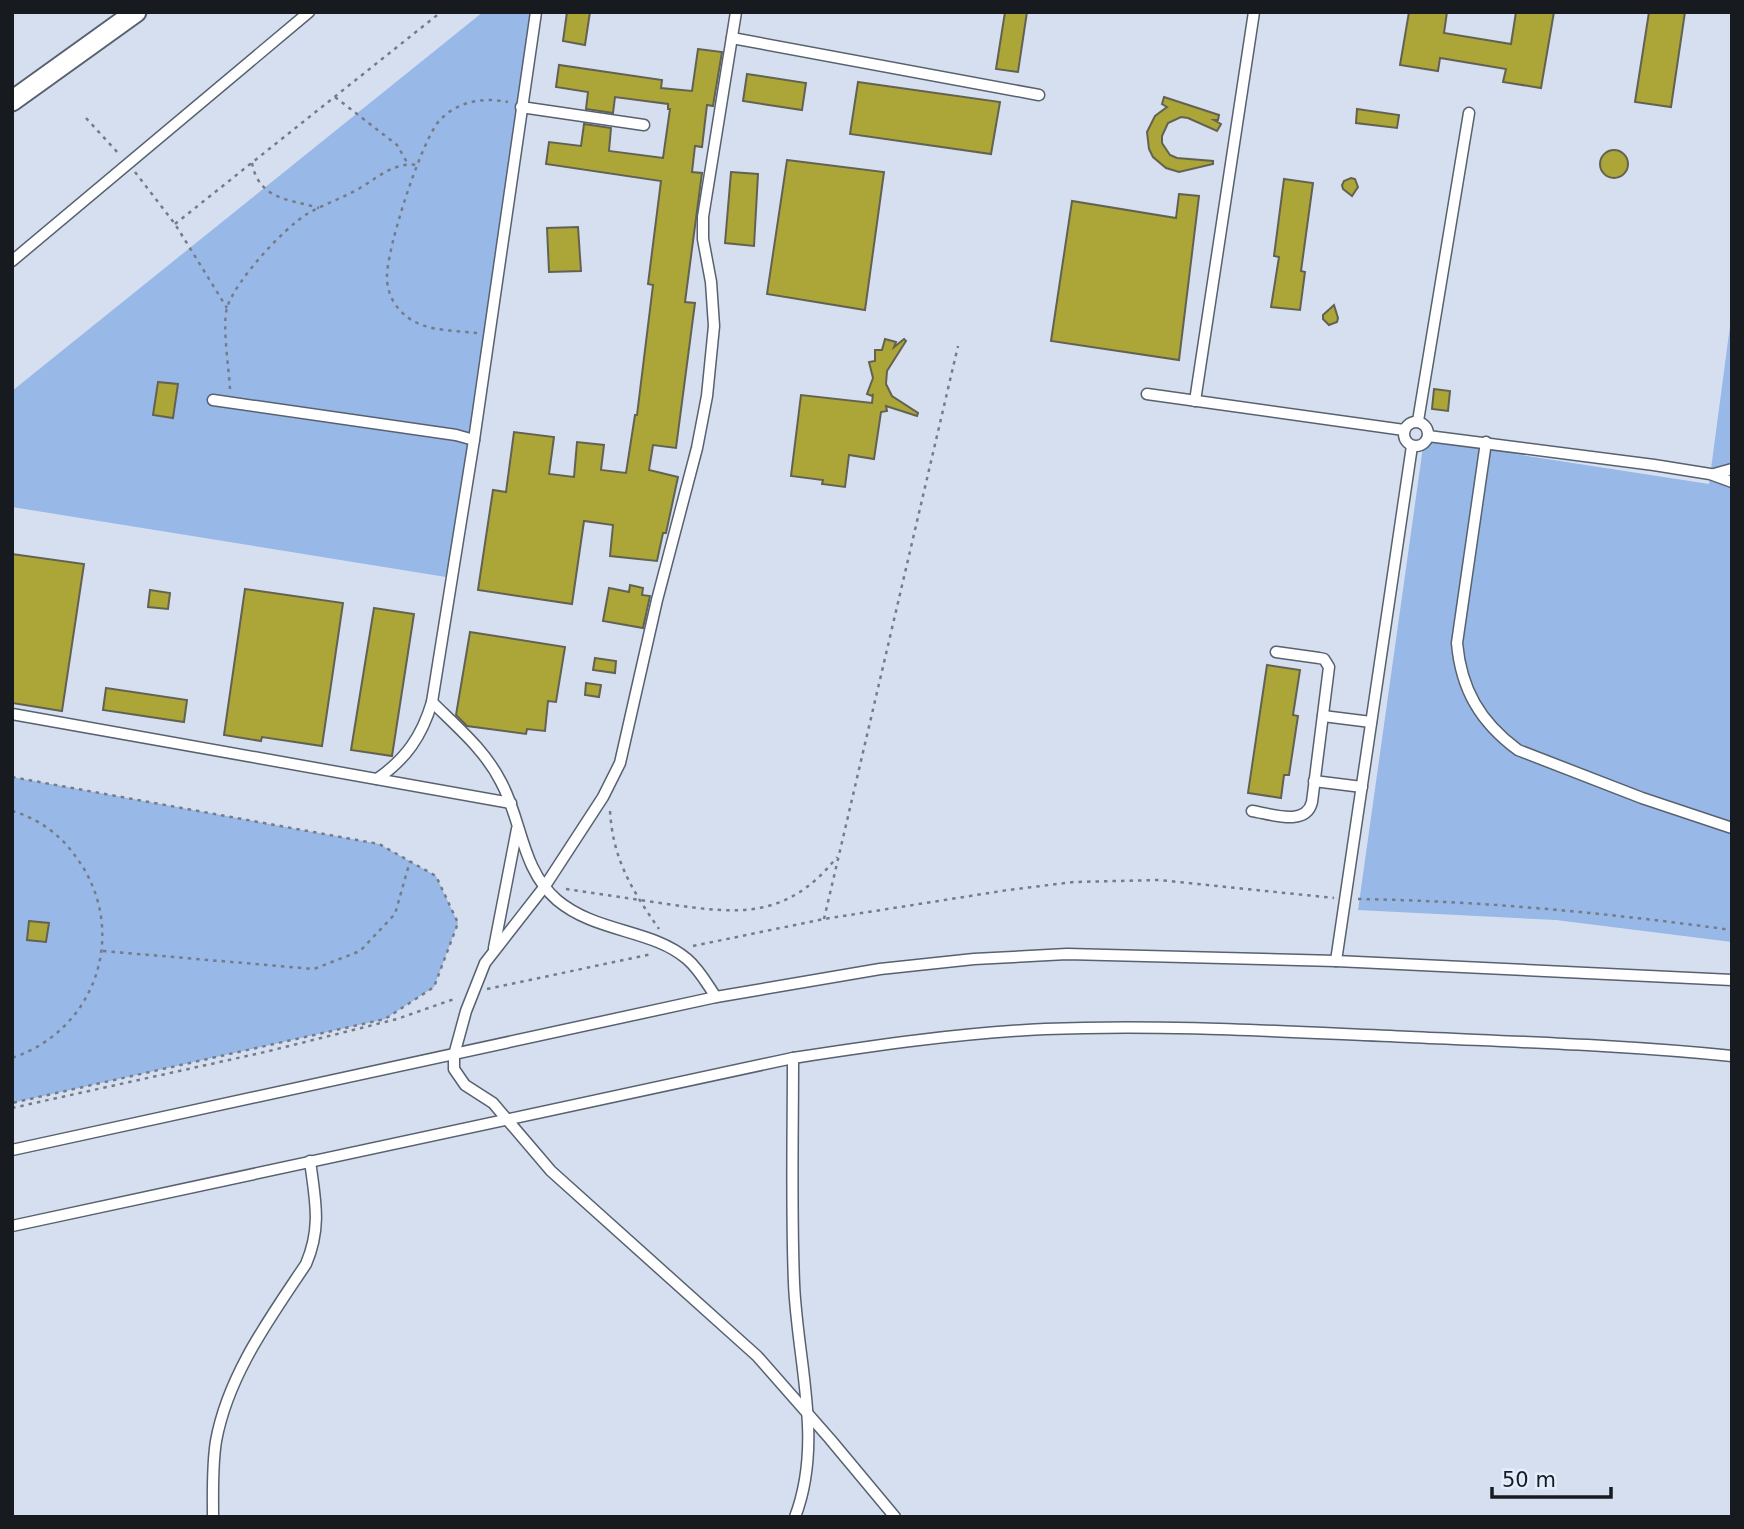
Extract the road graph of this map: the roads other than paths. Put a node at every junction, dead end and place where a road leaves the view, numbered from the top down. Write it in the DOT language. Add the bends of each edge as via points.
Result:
graph roads {
  1 [pos="136,12"];
  2 [pos="309,12"];
  3 [pos="536,12"];
  4 [pos="736,12"];
  5 [pos="1254,12"];
  6 [pos="732,38"];
  7 [pos="1039,95"];
  8 [pos="12,101"];
  9 [pos="522,107"];
  10 [pos="1469,113"];
  11 [pos="644,125"];
  12 [pos="12,261"];
  13 [pos="1147,394"];
  14 [pos="213,400"];
  15 [pos="1195,401"];
  16 [pos="1418,421"];
  17 [pos="1404,430"];
  18 [pos="1428,436"];
  19 [pos="474,440"];
  20 [pos="1486,442"];
  21 [pos="1412,446"];
  22 [pos="1732,469"];
  23 [pos="1710,474"];
  24 [pos="1732,482"];
  25 [pos="1276,652"];
  26 [pos="432,702"];
  27 [pos="12,713"];
  28 [pos="1323,716"];
  29 [pos="1371,722"];
  30 [pos="377,779"];
  31 [pos="1314,781"];
  32 [pos="1362,787"];
  33 [pos="511,803"];
  34 [pos="1252,811"];
  35 [pos="1732,828"];
  36 [pos="517,829"];
  37 [pos="545,886"];
  38 [pos="493,950"];
  39 [pos="1336,961"];
  40 [pos="1732,980"];
  41 [pos="716,996"];
  42 [pos="454,1055"];
  43 [pos="1732,1056"];
  44 [pos="793,1058"];
  45 [pos="509,1120"];
  46 [pos="12,1150"];
  47 [pos="310,1161"];
  48 [pos="12,1226"];
  49 [pos="808,1413"];
  50 [pos="213,1517"];
  51 [pos="795,1517"];
  52 [pos="895,1517"];
  1 -- 8 [label="street"];
  2 -- 12 [label="lane"];
  3 -- 9 [label="lane"];
  4 -- 6 [label="lane"];
  5 -- 15 [label="lane"];
  6 -- 7 [label="lane"];
  6 -- 37 [label="lane" via="703,217 714,326 697,448 613,780"];
  9 -- 11 [label="lane"];
  9 -- 19 [label="lane"];
  10 -- 16 [label="lane"];
  13 -- 15 [label="lane"];
  14 -- 19 [label="lane"];
  15 -- 17 [label="lane"];
  16 -- 17 [label="lane"];
  16 -- 18 [label="lane"];
  17 -- 21 [label="lane"];
  18 -- 20 [label="lane"];
  18 -- 21 [label="lane" via="1422,444"];
  19 -- 26 [label="lane"];
  20 -- 23 [label="lane"];
  20 -- 35 [label="lane" via="1457,643 1462,674 1474,704 1486,722 1518,750"];
  21 -- 29 [label="lane"];
  22 -- 23 [label="lane"];
  23 -- 24 [label="lane"];
  25 -- 28 [label="lane" via="1327,663"];
  26 -- 30 [label="lane" via="412,747"];
  26 -- 33 [label="lane" via="492,765"];
  27 -- 30 [label="lane"];
  28 -- 29 [label="lane"];
  28 -- 31 [label="lane"];
  29 -- 32 [label="lane"];
  30 -- 33 [label="lane"];
  31 -- 32 [label="lane"];
  31 -- 34 [label="lane" via="1311,808 1304,816"];
  32 -- 39 [label="lane"];
  33 -- 36 [label="lane"];
  36 -- 37 [label="lane"];
  36 -- 38 [label="lane"];
  37 -- 38 [label="lane"];
  37 -- 41 [label="lane" via="588,920 674,950 695,965"];
  38 -- 42 [label="lane" via="471,994"];
  39 -- 40 [label="lane"];
  39 -- 41 [label="lane" via="1021,956 869,971"];
  41 -- 42 [label="lane"];
  42 -- 45 [label="lane" via="458,1078"];
  42 -- 46 [label="lane"];
  43 -- 44 [label="lane" via="1434,1038 1046,1029 961,1035"];
  44 -- 45 [label="lane"];
  44 -- 49 [label="lane" via="794,1284"];
  45 -- 47 [label="lane"];
  45 -- 49 [label="lane" via="551,1171 757,1356"];
  47 -- 48 [label="lane"];
  47 -- 50 [label="lane" via="317,1216 313,1249 230,1391 215,1444"];
  49 -- 51 [label="lane" via="806,1477"];
  49 -- 52 [label="lane"];
}
